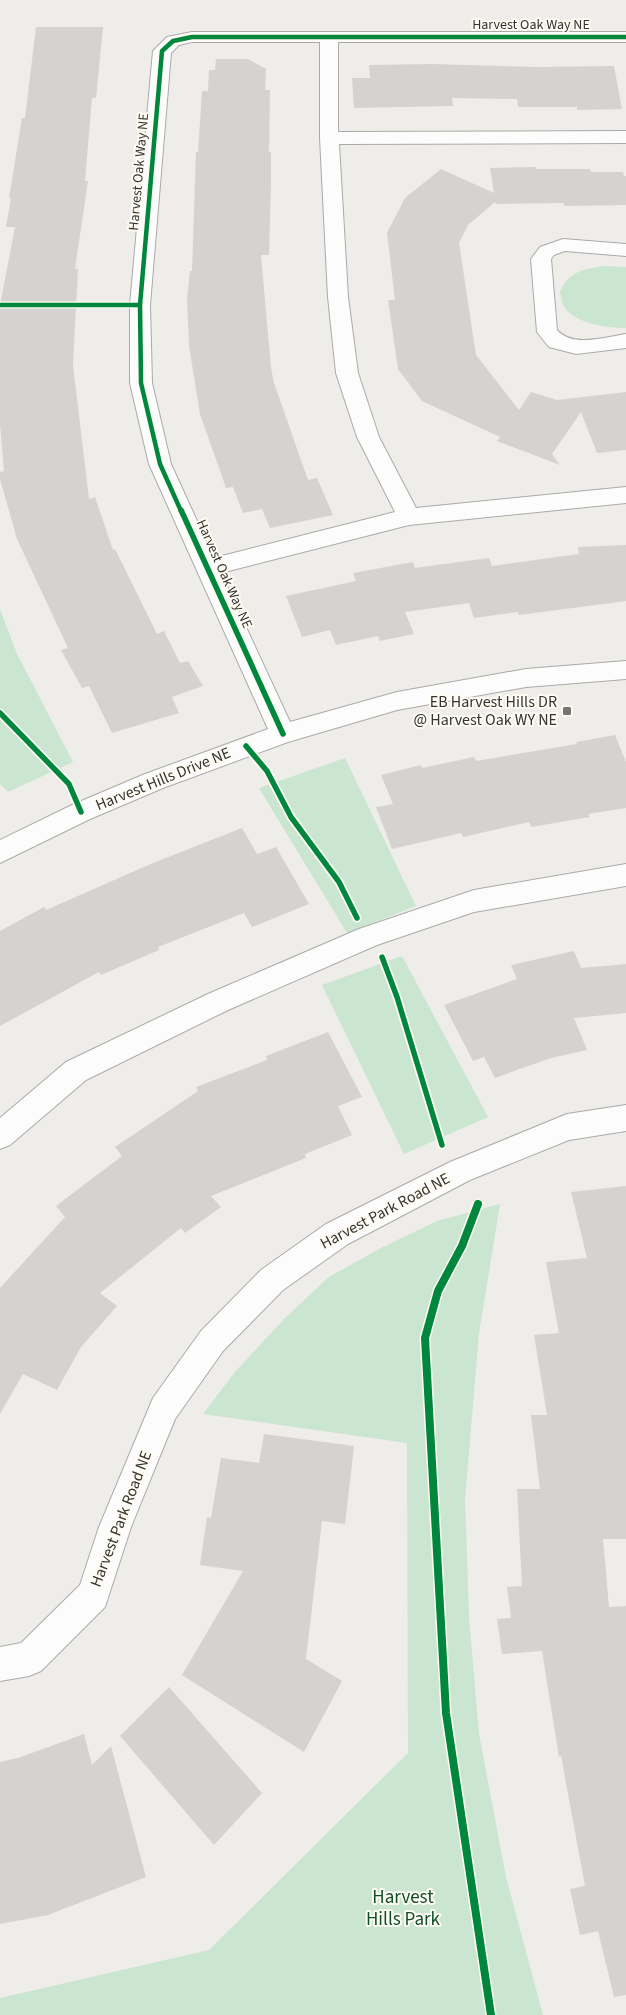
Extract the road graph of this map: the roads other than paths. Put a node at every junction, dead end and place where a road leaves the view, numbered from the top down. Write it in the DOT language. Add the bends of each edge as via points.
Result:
graph roads {
  1 [pos="330,37"];
  2 [pos="626,37"];
  3 [pos="626,137"];
  4 [pos="329,138"];
  5 [pos="626,250"];
  6 [pos="626,341"];
  7 [pos="626,495"];
  8 [pos="409,517"];
  9 [pos="207,568"];
  10 [pos="626,670"];
  11 [pos="283,734"];
  12 [pos="0,852"];
  13 [pos="626,875"];
  14 [pos="626,1118"];
  15 [pos="0,1136"];
  16 [pos="0,1664"];
  1 -- 2 [label="street, Harvest Oak Way NE"];
  1 -- 4 [label="street"];
  1 -- 9 [label="street, Harvest Oak Way NE" via="192,37 173,41 162,52 140,305 141,383 160,464"];
  3 -- 4 [label="street"];
  4 -- 8 [label="street" via="338,297 347,373 368,437"];
  5 -- 6 [label="street" via="564,245 547,251 540,259 547,332 556,342 576,347"];
  7 -- 8 [label="street"];
  8 -- 9 [label="street"];
  9 -- 11 [label="street, Harvest Oak Way NE"];
  10 -- 11 [label="street, Harvest Hills Drive NE" via="526,678 397,701"];
  11 -- 12 [label="street, Harvest Hills Drive NE" via="145,785"];
  13 -- 15 [label="street" via="474,901 368,937 218,1002 76,1071"];
  14 -- 16 [label="street, Harvest Park Road NE" via="567,1127 460,1171 337,1234 272,1280 212,1341 164,1409 115,1527 93,1595 29,1659"];
}
